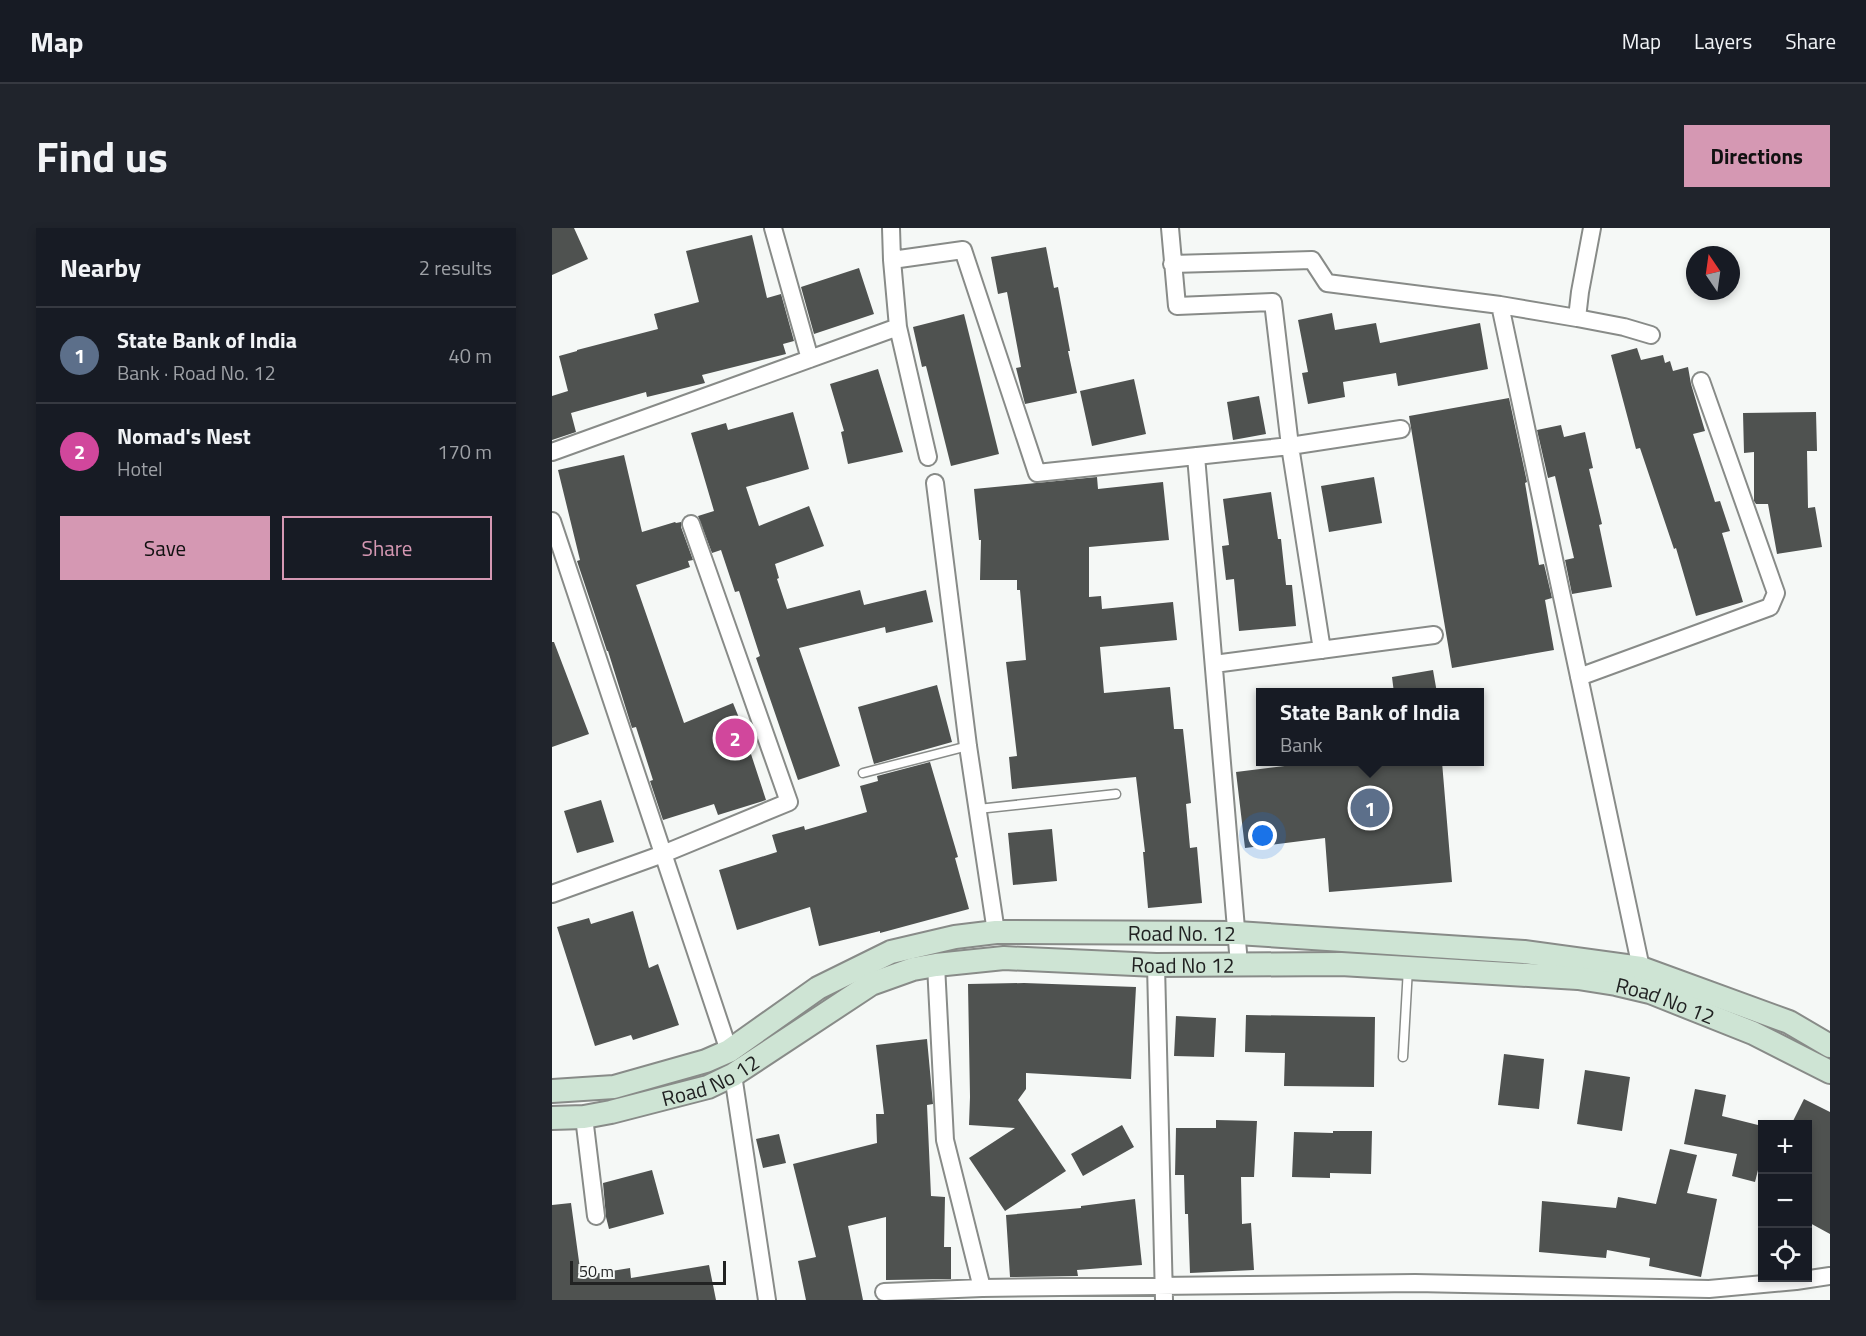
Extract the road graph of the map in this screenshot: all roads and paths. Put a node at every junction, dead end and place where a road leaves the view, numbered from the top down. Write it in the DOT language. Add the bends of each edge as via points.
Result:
graph roads {
  1 [pos="774,228"];
  2 [pos="891,228"];
  3 [pos="1170,228"];
  4 [pos="1592,228"];
  5 [pos="892,260"];
  6 [pos="1172,264"];
  7 [pos="1500,305"];
  8 [pos="1577,318"];
  9 [pos="898,327"];
  10 [pos="1651,335"];
  11 [pos="810,359"];
  12 [pos="1701,381"];
  13 [pos="1401,429"];
  14 [pos="1290,446"];
  15 [pos="552,452"];
  16 [pos="1196,456"];
  17 [pos="928,457"];
  18 [pos="935,483"];
  19 [pos="552,521"];
  20 [pos="691,524"];
  21 [pos="1434,635"];
  22 [pos="1322,650"];
  23 [pos="1214,664"];
  24 [pos="1579,676"];
  25 [pos="968,746"];
  26 [pos="864,773"];
  27 [pos="1116,794"];
  28 [pos="978,809"];
  29 [pos="663,854"];
  30 [pos="552,894"];
  31 [pos="996,932"];
  32 [pos="1237,933"];
  33 [pos="1239,964"];
  34 [pos="936,965"];
  35 [pos="1156,965"];
  36 [pos="1408,967"];
  37 [pos="1641,968"];
  38 [pos="1830,1046"];
  39 [pos="729,1051"];
  40 [pos="1403,1057"];
  41 [pos="1830,1072"];
  42 [pos="733,1074"];
  43 [pos="552,1091"];
  44 [pos="584,1117"];
  45 [pos="552,1118"];
  46 [pos="596,1216"];
  47 [pos="1830,1276"];
  48 [pos="1415,1283"];
  49 [pos="982,1288"];
  50 [pos="884,1292"];
  51 [pos="1164,1293"];
  52 [pos="766,1300"];
  53 [pos="1414,1300"];
  1 -- 11 [label="street"];
  2 -- 5 [label="street"];
  3 -- 6 [label="street"];
  4 -- 8 [label="street"];
  5 -- 9 [label="street"];
  5 -- 16 [label="street" via="963,250 1036,473"];
  6 -- 7 [label="street" via="1312,260 1327,283"];
  6 -- 14 [label="street" via="1177,306 1273,302"];
  7 -- 8 [label="street"];
  7 -- 24 [label="street"];
  8 -- 10 [label="street"];
  9 -- 11 [label="street"];
  9 -- 17 [label="street"];
  11 -- 15 [label="street"];
  12 -- 24 [label="street" via="1776,592 1770,607"];
  13 -- 14 [label="street"];
  14 -- 16 [label="street"];
  14 -- 22 [label="street"];
  16 -- 23 [label="street"];
  18 -- 25 [label="street"];
  19 -- 29 [label="street"];
  20 -- 29 [label="street" via="789,802"];
  21 -- 22 [label="street"];
  22 -- 23 [label="street"];
  23 -- 32 [label="street"];
  24 -- 37 [label="street"];
  25 -- 26 [label="lane"];
  25 -- 28 [label="street"];
  27 -- 28 [label="lane"];
  28 -- 31 [label="street"];
  29 -- 30 [label="street"];
  29 -- 39 [label="street"];
  31 -- 32 [label="main road, Road No. 12"];
  31 -- 39 [label="main road, Road No. 12" via="891,952 818,988"];
  32 -- 33 [label="street"];
  32 -- 37 [label="main road, Road No. 12" via="1524,952"];
  33 -- 35 [label="main road, Road No 12"];
  33 -- 36 [label="main road, Road No 12"];
  34 -- 35 [label="main road, Road No 12" via="1004,958"];
  34 -- 42 [label="main road, Road No 12" via="871,984"];
  34 -- 49 [label="street" via="945,1140"];
  35 -- 51 [label="street"];
  36 -- 40 [label="lane"];
  36 -- 41 [label="main road, Road No 12" via="1578,978 1650,992 1753,1033"];
  37 -- 38 [label="main road, Road No. 12" via="1789,1022"];
  39 -- 43 [label="main road, Road No. 12" via="614,1087"];
  42 -- 44 [label="main road, Road No 12" via="708,1087"];
  42 -- 52 [label="street"];
  44 -- 45 [label="main road, Road No 12"];
  44 -- 46 [label="street"];
  47 -- 48 [label="street" via="1708,1289"];
  48 -- 51 [label="street"];
  48 -- 53 [label="street"];
  49 -- 50 [label="street"];
  49 -- 51 [label="street"];
}
